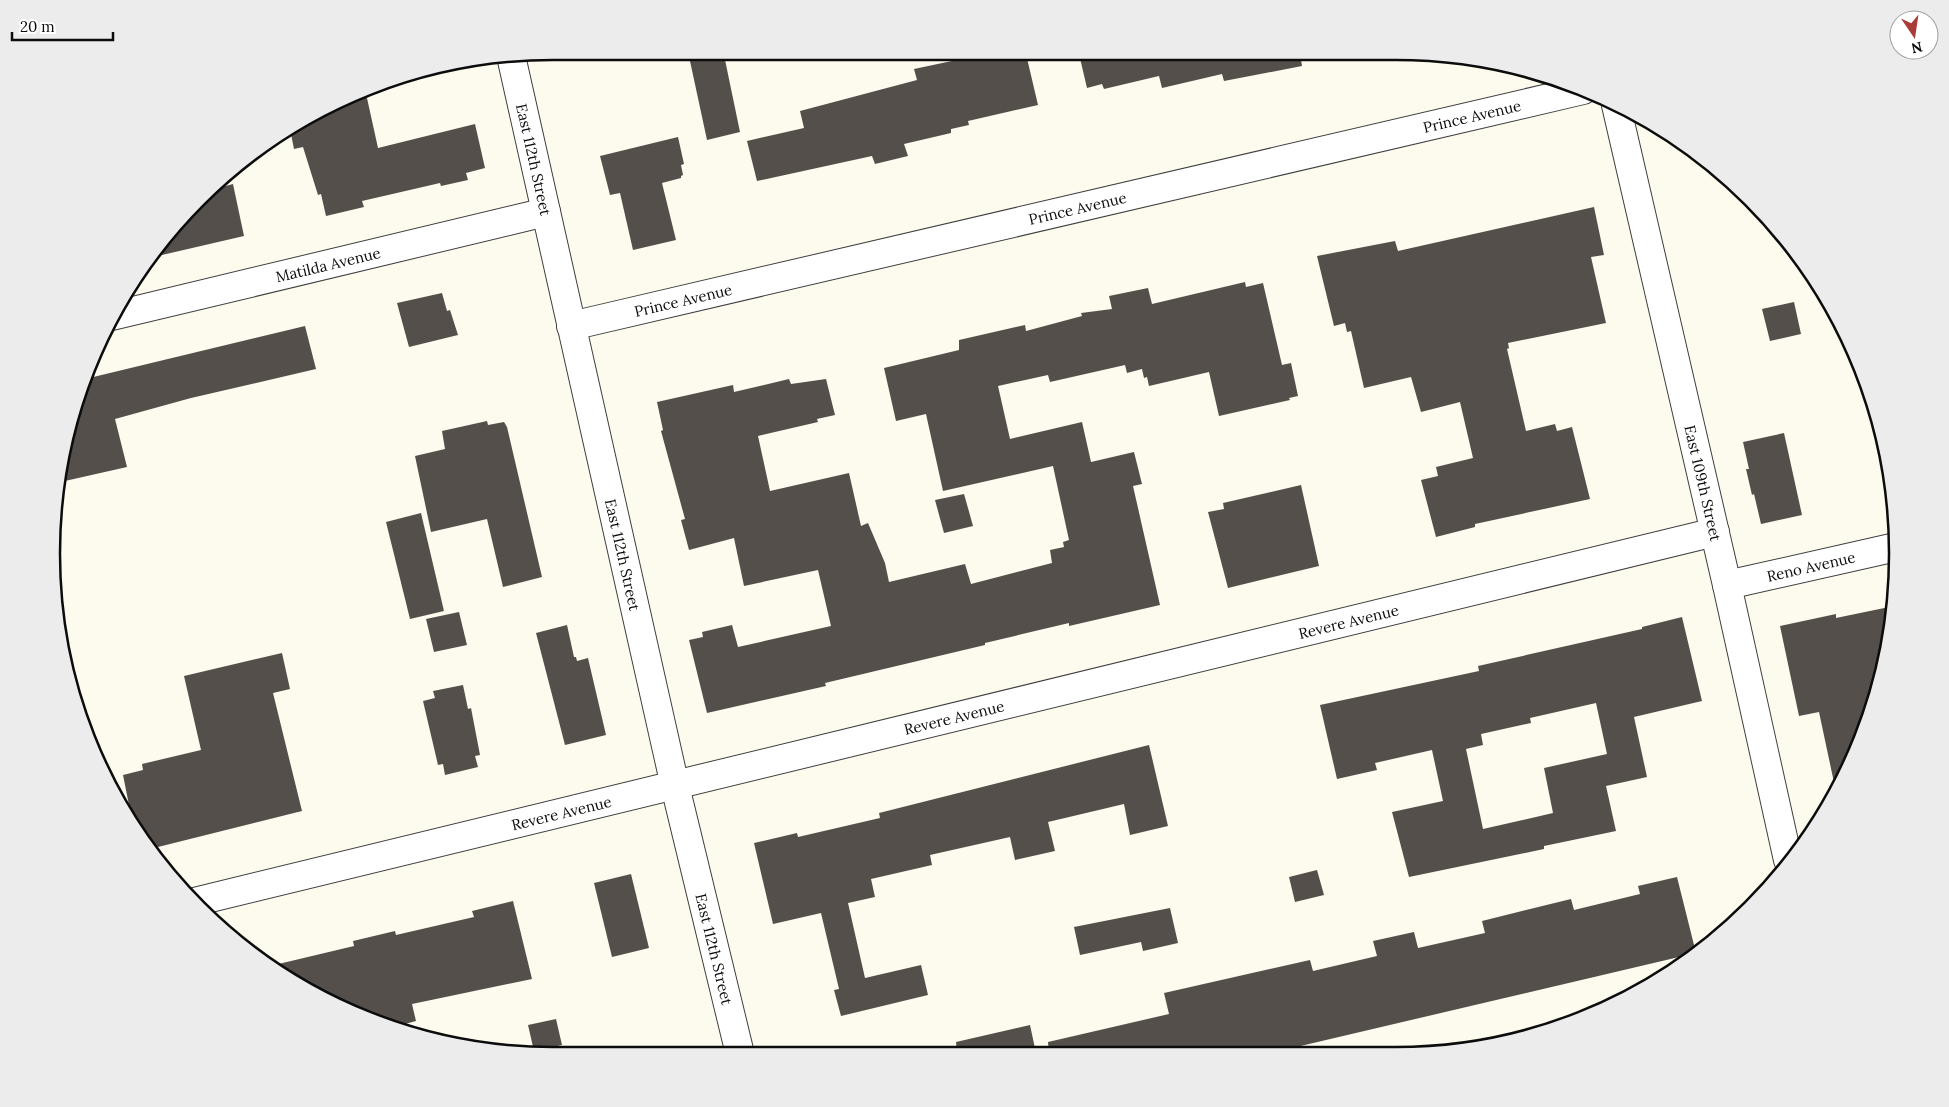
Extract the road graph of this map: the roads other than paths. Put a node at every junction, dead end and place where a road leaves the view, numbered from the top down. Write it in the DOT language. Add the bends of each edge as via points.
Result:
graph roads {
  1 [pos="511,62"];
  2 [pos="1571,93"];
  3 [pos="1618,113"];
  4 [pos="546,212"];
  5 [pos="123,313"];
  6 [pos="571,326"];
  7 [pos="1715,532"];
  8 [pos="1889,549"];
  9 [pos="1727,585"];
  10 [pos="675,786"];
  11 [pos="1787,854"];
  12 [pos="203,900"];
  13 [pos="738,1047"];
  1 -- 4 [label="street, East 112th Street"];
  2 -- 6 [label="street, Prince Avenue"];
  3 -- 7 [label="street, East 109th Street"];
  4 -- 5 [label="street, Matilda Avenue"];
  4 -- 6 [label="street, East 112th Street"];
  6 -- 10 [label="street, East 112th Street"];
  7 -- 9 [label="street, East 109th Street"];
  7 -- 10 [label="street, Revere Avenue"];
  8 -- 9 [label="street, Reno Avenue"];
  9 -- 11 [label="street, East 109th Street"];
  10 -- 12 [label="street, Revere Avenue"];
  10 -- 13 [label="street, East 112th Street"];
}
